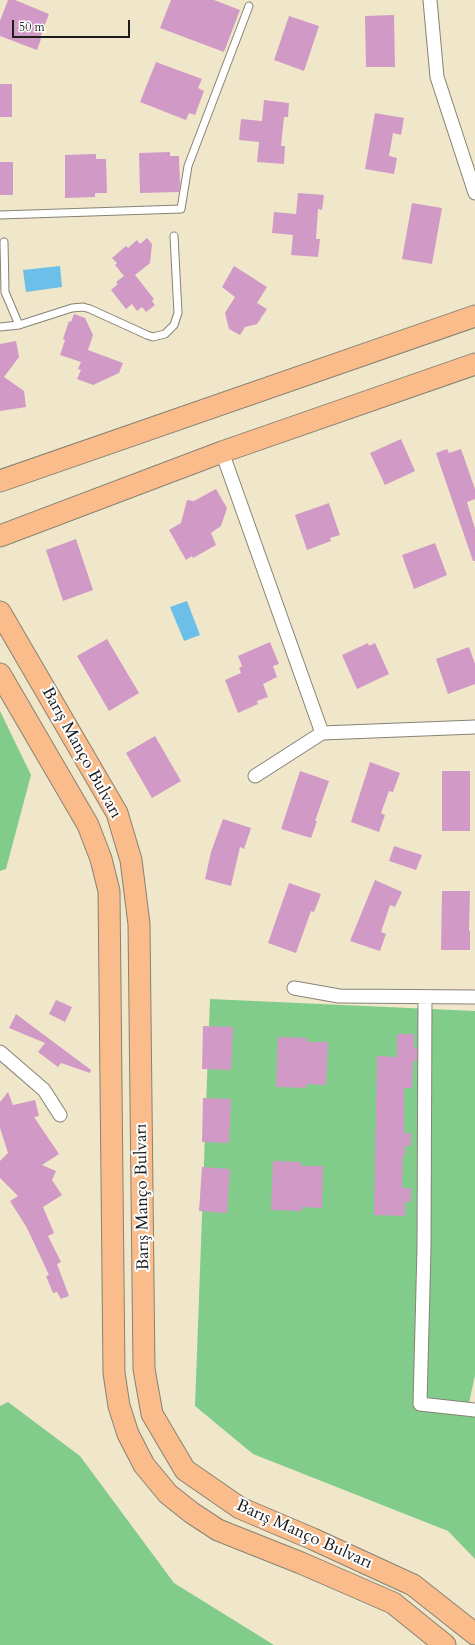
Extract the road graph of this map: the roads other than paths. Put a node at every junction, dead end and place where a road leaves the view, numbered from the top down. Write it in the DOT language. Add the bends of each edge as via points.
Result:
graph roads {
  1 [pos="430,0"];
  2 [pos="249,6"];
  3 [pos="475,192"];
  4 [pos="0,215"];
  5 [pos="174,236"];
  6 [pos="4,242"];
  7 [pos="475,316"];
  8 [pos="18,325"];
  9 [pos="0,328"];
  10 [pos="475,364"];
  11 [pos="222,452"];
  12 [pos="0,481"];
  13 [pos="0,536"];
  14 [pos="0,612"];
  15 [pos="0,674"];
  16 [pos="475,727"];
  17 [pos="322,733"];
  18 [pos="255,776"];
  19 [pos="294,988"];
  20 [pos="425,997"];
  21 [pos="475,997"];
  22 [pos="0,1052"];
  23 [pos="60,1115"];
  24 [pos="475,1410"];
  25 [pos="475,1634"];
  26 [pos="445,1645"];
  1 -- 3 [label="street" via="437,77"];
  2 -- 4 [label="lane" via="188,166 181,209"];
  5 -- 8 [label="lane" via="178,312 174,325 165,334 147,335 83,307"];
  6 -- 8 [label="lane" via="5,292"];
  7 -- 12 [label="main road"];
  8 -- 9 [label="lane"];
  10 -- 11 [label="main road"];
  11 -- 13 [label="main road"];
  11 -- 17 [label="street"];
  14 -- 25 [label="main road, Barış Manço Bulvarı" via="117,813 131,860 139,931 144,1369 152,1414 185,1470 240,1508 413,1585"];
  15 -- 26 [label="main road, Barış Manço Bulvarı" via="88,825 101,859 109,891 114,1373 119,1406 128,1434 144,1465 168,1494 218,1530 393,1604"];
  16 -- 17 [label="street"];
  17 -- 18 [label="street"];
  19 -- 20 [label="street" via="339,996"];
  20 -- 21 [label="street"];
  20 -- 24 [label="street" via="420,1404"];
  22 -- 23 [label="street" via="44,1090"];
}
